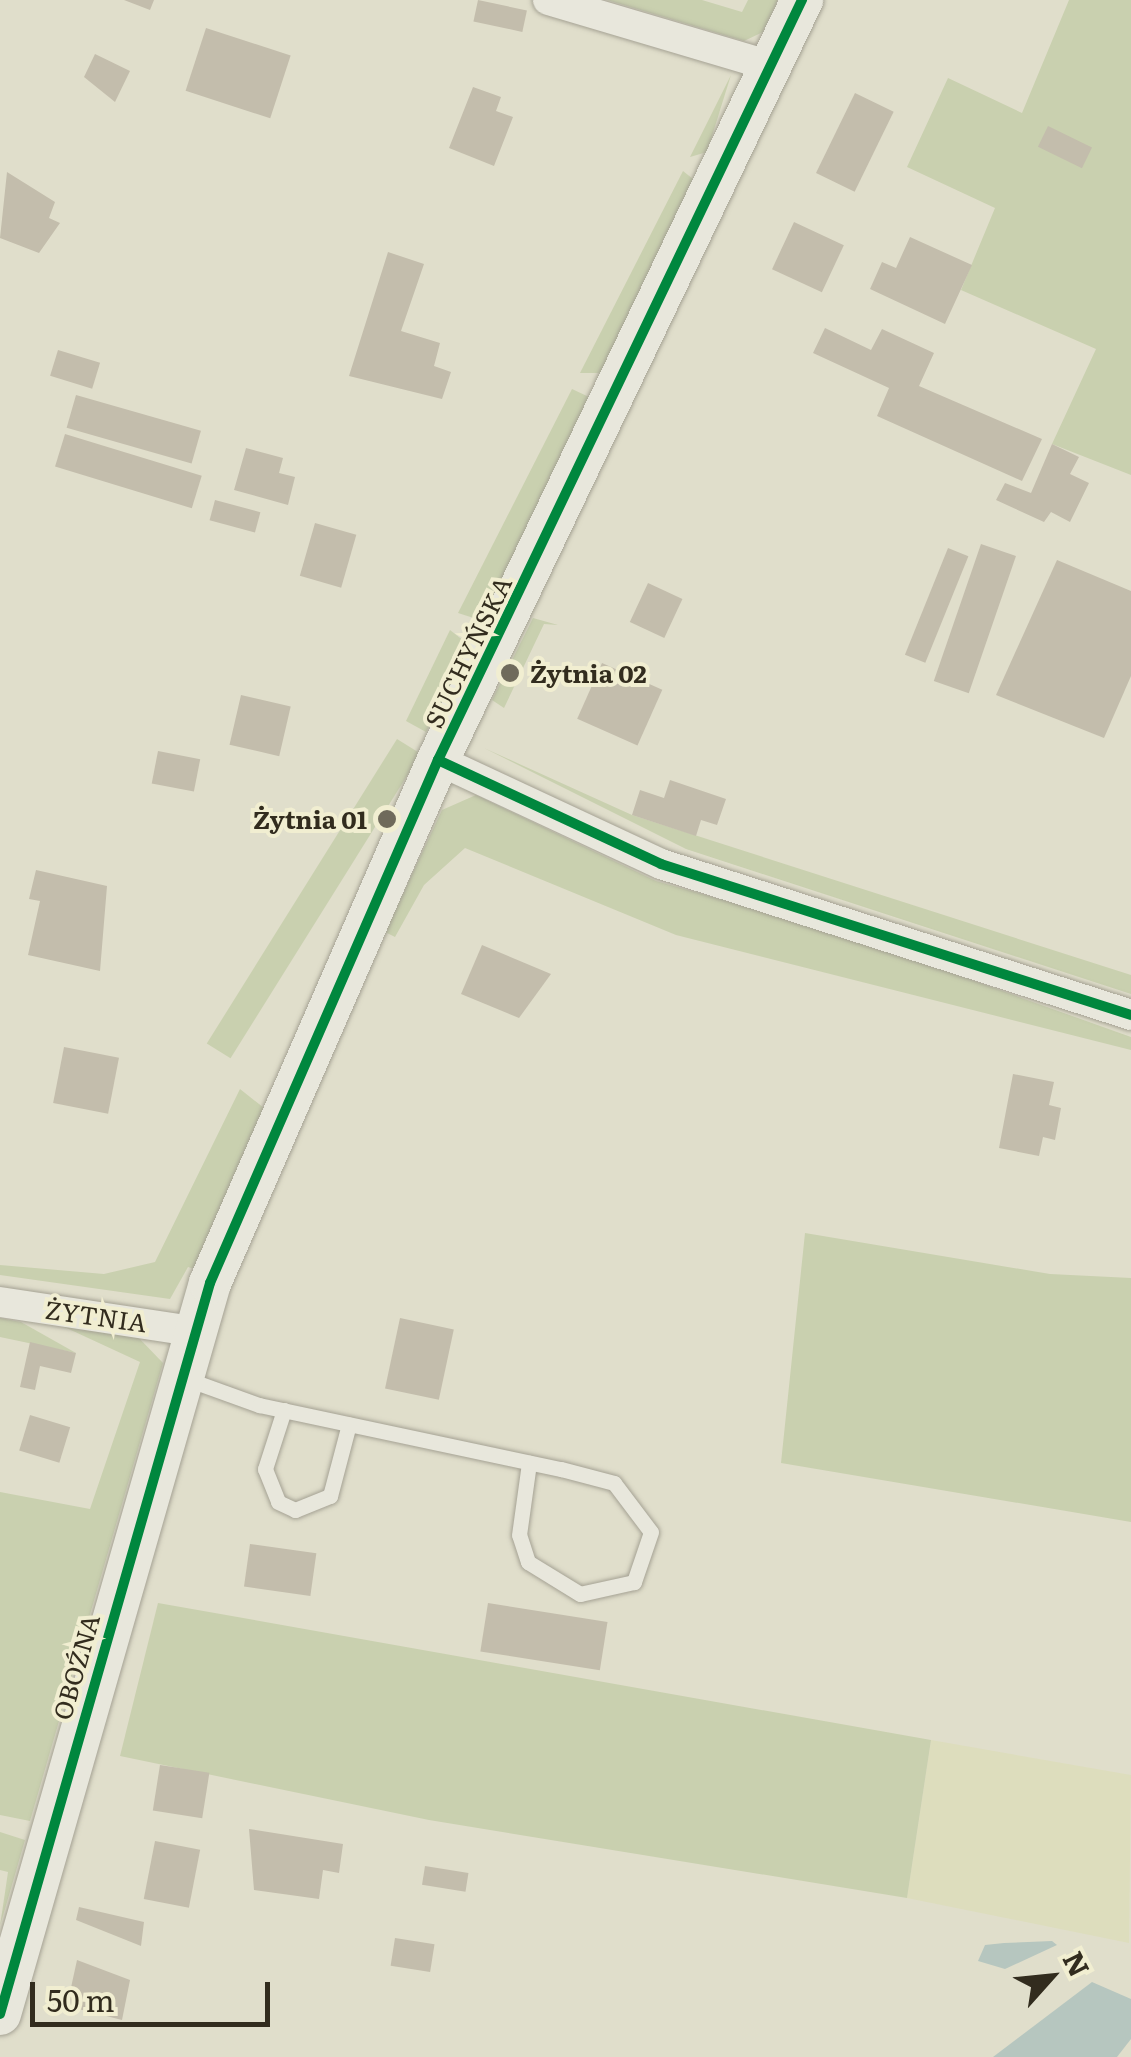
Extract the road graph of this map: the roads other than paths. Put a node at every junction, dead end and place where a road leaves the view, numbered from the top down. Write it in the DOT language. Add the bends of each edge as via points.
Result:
graph roads {
  1 [pos="548,0"];
  2 [pos="802,0"];
  3 [pos="771,66"];
  4 [pos="438,760"];
  5 [pos="1131,1015"];
  6 [pos="0,1302"];
  7 [pos="191,1330"];
  8 [pos="178,1375"];
  9 [pos="284,1410"];
  10 [pos="349,1424"];
  11 [pos="529,1462"];
  12 [pos="0,2014"];
  1 -- 3 [label="street"];
  2 -- 3 [label="street, SUCHYŃSKA"];
  3 -- 4 [label="street, SUCHYŃSKA"];
  4 -- 5 [label="street" via="662,864"];
  4 -- 7 [label="street, SUCHYŃSKA"];
  6 -- 7 [label="street, ŻYTNIA"];
  7 -- 8 [label="street, OBOŹNA"];
  8 -- 9 [label="lane"];
  8 -- 12 [label="street, OBOŹNA"];
  9 -- 10 [label="lane"];
  9 -- 10 [label="lane" via="265,1469 278,1502 295,1510 330,1496"];
  10 -- 11 [label="lane"];
  11 -- 11 [label="lane" via="614,1483 636,1505 651,1532 634,1582 580,1594 528,1562 519,1535"];
}
